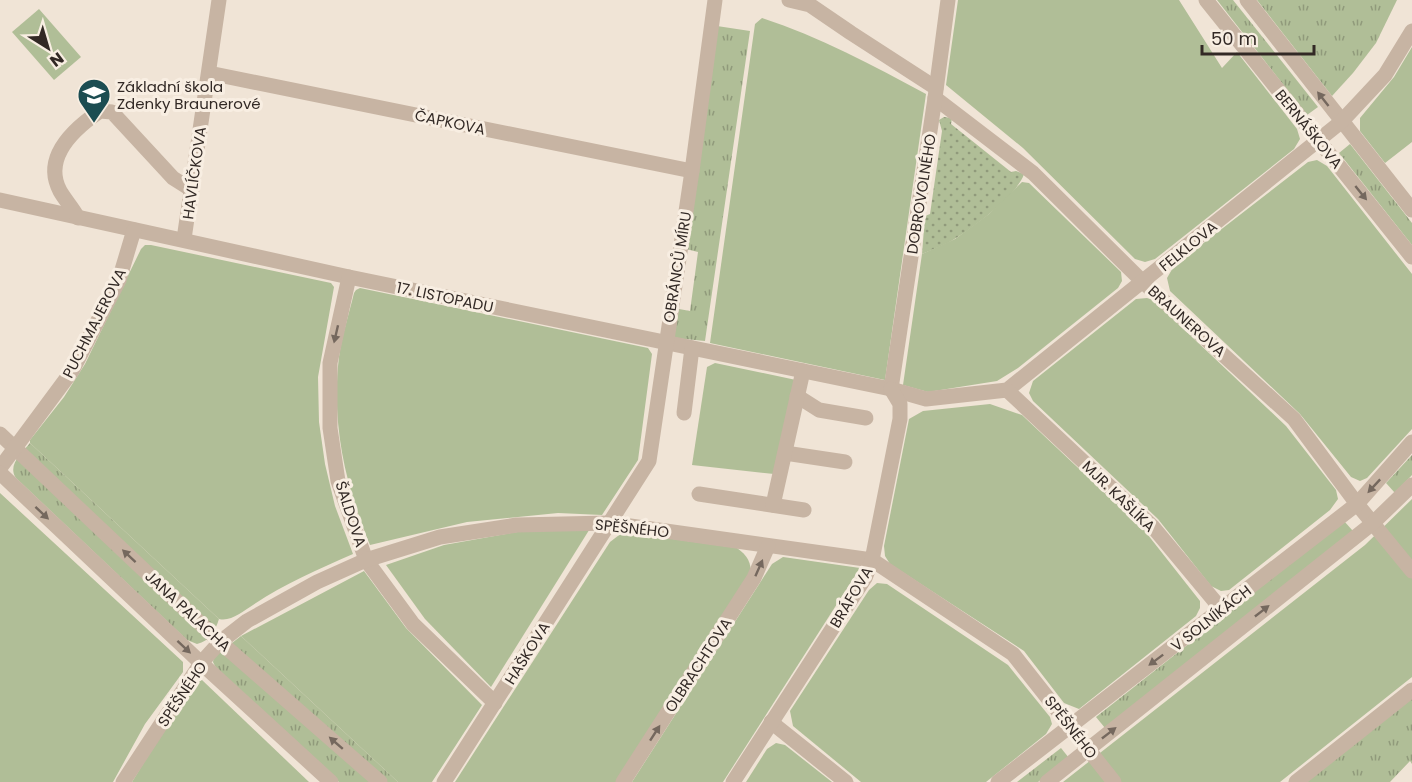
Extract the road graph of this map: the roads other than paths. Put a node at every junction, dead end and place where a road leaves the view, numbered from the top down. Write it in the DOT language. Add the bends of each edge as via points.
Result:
graph roads {
  1 [pos="219,0"];
  2 [pos="715,0"];
  3 [pos="789,0"];
  4 [pos="948,0"];
  5 [pos="1206,0"];
  6 [pos="1247,0"];
  7 [pos="1412,31"];
  8 [pos="208,73"];
  9 [pos="936,93"];
  10 [pos="1341,122"];
  11 [pos="1319,141"];
  12 [pos="692,171"];
  13 [pos="192,190"];
  14 [pos="0,200"];
  15 [pos="1412,210"];
  16 [pos="78,218"];
  17 [pos="134,230"];
  18 [pos="184,240"];
  19 [pos="1412,257"];
  20 [pos="349,277"];
  21 [pos="1143,282"];
  22 [pos="665,342"];
  23 [pos="692,348"];
  24 [pos="803,371"];
  25 [pos="891,389"];
  26 [pos="1007,390"];
  27 [pos="797,396"];
  28 [pos="684,413"];
  29 [pos="866,418"];
  30 [pos="0,434"];
  31 [pos="1412,442"];
  32 [pos="16,448"];
  33 [pos="785,453"];
  34 [pos="845,462"];
  35 [pos="0,470"];
  36 [pos="1412,485"];
  37 [pos="699,495"];
  38 [pos="1357,504"];
  39 [pos="773,506"];
  40 [pos="804,510"];
  41 [pos="609,523"];
  42 [pos="1373,523"];
  43 [pos="768,546"];
  44 [pos="872,560"];
  45 [pos="366,561"];
  46 [pos="1412,571"];
  47 [pos="1222,609"];
  48 [pos="220,642"];
  49 [pos="201,663"];
  50 [pos="1412,690"];
  51 [pos="495,703"];
  52 [pos="771,723"];
  53 [pos="1070,726"];
  54 [pos="1088,749"];
  55 [pos="123,782"];
  56 [pos="332,782"];
  57 [pos="380,782"];
  58 [pos="444,782"];
  59 [pos="623,782"];
  60 [pos="733,782"];
  61 [pos="846,782"];
  62 [pos="998,782"];
  63 [pos="1047,782"];
  64 [pos="1114,782"];
  65 [pos="1296,782"];
  1 -- 8 [label="street, HAVLÍČKOVA"];
  2 -- 12 [label="street, OBRÁNCŮ MÍRU"];
  3 -- 9 [label="street, BRAUNEROVA" via="810,5"];
  4 -- 9 [label="street, DOBROVOLNÉHO"];
  5 -- 11 [label="street, BERNÁŠKOVA"];
  10 -- 6 [label="street, BERNÁŠKOVA, one-way"];
  7 -- 10 [label="street, FELKLOVA" via="1385,75"];
  8 -- 12 [label="street, ČAPKOVA"];
  8 -- 13 [label="street, HAVLÍČKOVA"];
  9 -- 21 [label="street, BRAUNEROVA" via="1033,173"];
  9 -- 25 [label="street, DOBROVOLNÉHO"];
  10 -- 11 [label="street, FELKLOVA"];
  10 -- 15 [label="street, BERNÁŠKOVA"];
  11 -- 19 [label="street, BERNÁŠKOVA, one-way"];
  11 -- 21 [label="street, FELKLOVA"];
  12 -- 22 [label="street, OBRÁNCŮ MÍRU"];
  13 -- 16 [label="street" via="173,177 112,112 100,111 61,147 55,168 59,189"];
  13 -- 18 [label="street, HAVLÍČKOVA"];
  14 -- 16 [label="street, 17. LISTOPADU"];
  16 -- 17 [label="street, 17. LISTOPADU"];
  17 -- 18 [label="street, 17. LISTOPADU"];
  17 -- 32 [label="street, PUCHMAJEROVA" via="119,280 72,371"];
  18 -- 20 [label="street, 17. LISTOPADU"];
  20 -- 22 [label="street, 17. LISTOPADU"];
  20 -- 45 [label="street, ŠALDOVA, one-way" via="330,363 330,428 338,482"];
  21 -- 26 [label="street, FELKLOVA"];
  21 -- 38 [label="street, BRAUNEROVA" via="1294,419"];
  22 -- 23 [label="street, 17. LISTOPADU"];
  22 -- 41 [label="street, OBRÁNCŮ MÍRU" via="649,461"];
  23 -- 24 [label="street, 17. LISTOPADU"];
  23 -- 28 [label="street"];
  24 -- 25 [label="street, 17. LISTOPADU"];
  24 -- 27 [label="street"];
  25 -- 26 [label="street" via="926,399"];
  25 -- 44 [label="street, BRÁFOVA" via="900,404 900,419"];
  26 -- 47 [label="street, MJR. KAŠLÍKA" via="1153,527"];
  27 -- 29 [label="street" via="819,410"];
  27 -- 33 [label="street"];
  30 -- 32 [label="street, JANA PALACHA"];
  31 -- 38 [label="street, V SOLNÍKÁCH, one-way"];
  32 -- 35 [label="street, PUCHMAJEROVA"];
  48 -- 32 [label="street, JANA PALACHA, one-way"];
  33 -- 34 [label="street"];
  33 -- 39 [label="street"];
  35 -- 49 [label="street, JANA PALACHA, one-way"];
  36 -- 42 [label="street, V SOLNÍKÁCH"];
  37 -- 39 [label="street"];
  38 -- 42 [label="street, BRAUNEROVA"];
  38 -- 47 [label="street, V SOLNÍKÁCH"];
  39 -- 40 [label="street"];
  41 -- 43 [label="street, SPĚŠNÉHO"];
  41 -- 45 [label="street, SPĚŠNÉHO" via="517,525 451,535"];
  41 -- 51 [label="street, HAŠKOVA"];
  42 -- 46 [label="street, BRAUNEROVA"];
  54 -- 42 [label="street, V SOLNÍKÁCH, one-way"];
  43 -- 44 [label="street, SPĚŠNÉHO"];
  59 -- 43 [label="street, OLBRACHTOVA, one-way" via="754,578"];
  44 -- 52 [label="street, BRÁFOVA" via="865,578"];
  44 -- 53 [label="street, SPĚŠNÉHO" via="1013,654"];
  45 -- 48 [label="street, SPĚŠNÉHO" via="307,587 247,621"];
  45 -- 51 [label="street, ŠALDOVA" via="413,624"];
  47 -- 53 [label="street, V SOLNÍKÁCH, one-way"];
  48 -- 49 [label="street, SPĚŠNÉHO"];
  57 -- 48 [label="street, JANA PALACHA, one-way"];
  49 -- 55 [label="street, SPĚŠNÉHO"];
  49 -- 56 [label="street, JANA PALACHA"];
  50 -- 65 [label="street"];
  51 -- 58 [label="street, HAŠKOVA"];
  52 -- 60 [label="street, BRÁFOVA"];
  52 -- 61 [label="street"];
  53 -- 54 [label="street, SPĚŠNÉHO"];
  53 -- 62 [label="street, V SOLNÍKÁCH"];
  54 -- 63 [label="street, V SOLNÍKÁCH"];
  54 -- 64 [label="street, SPĚŠNÉHO"];
}
